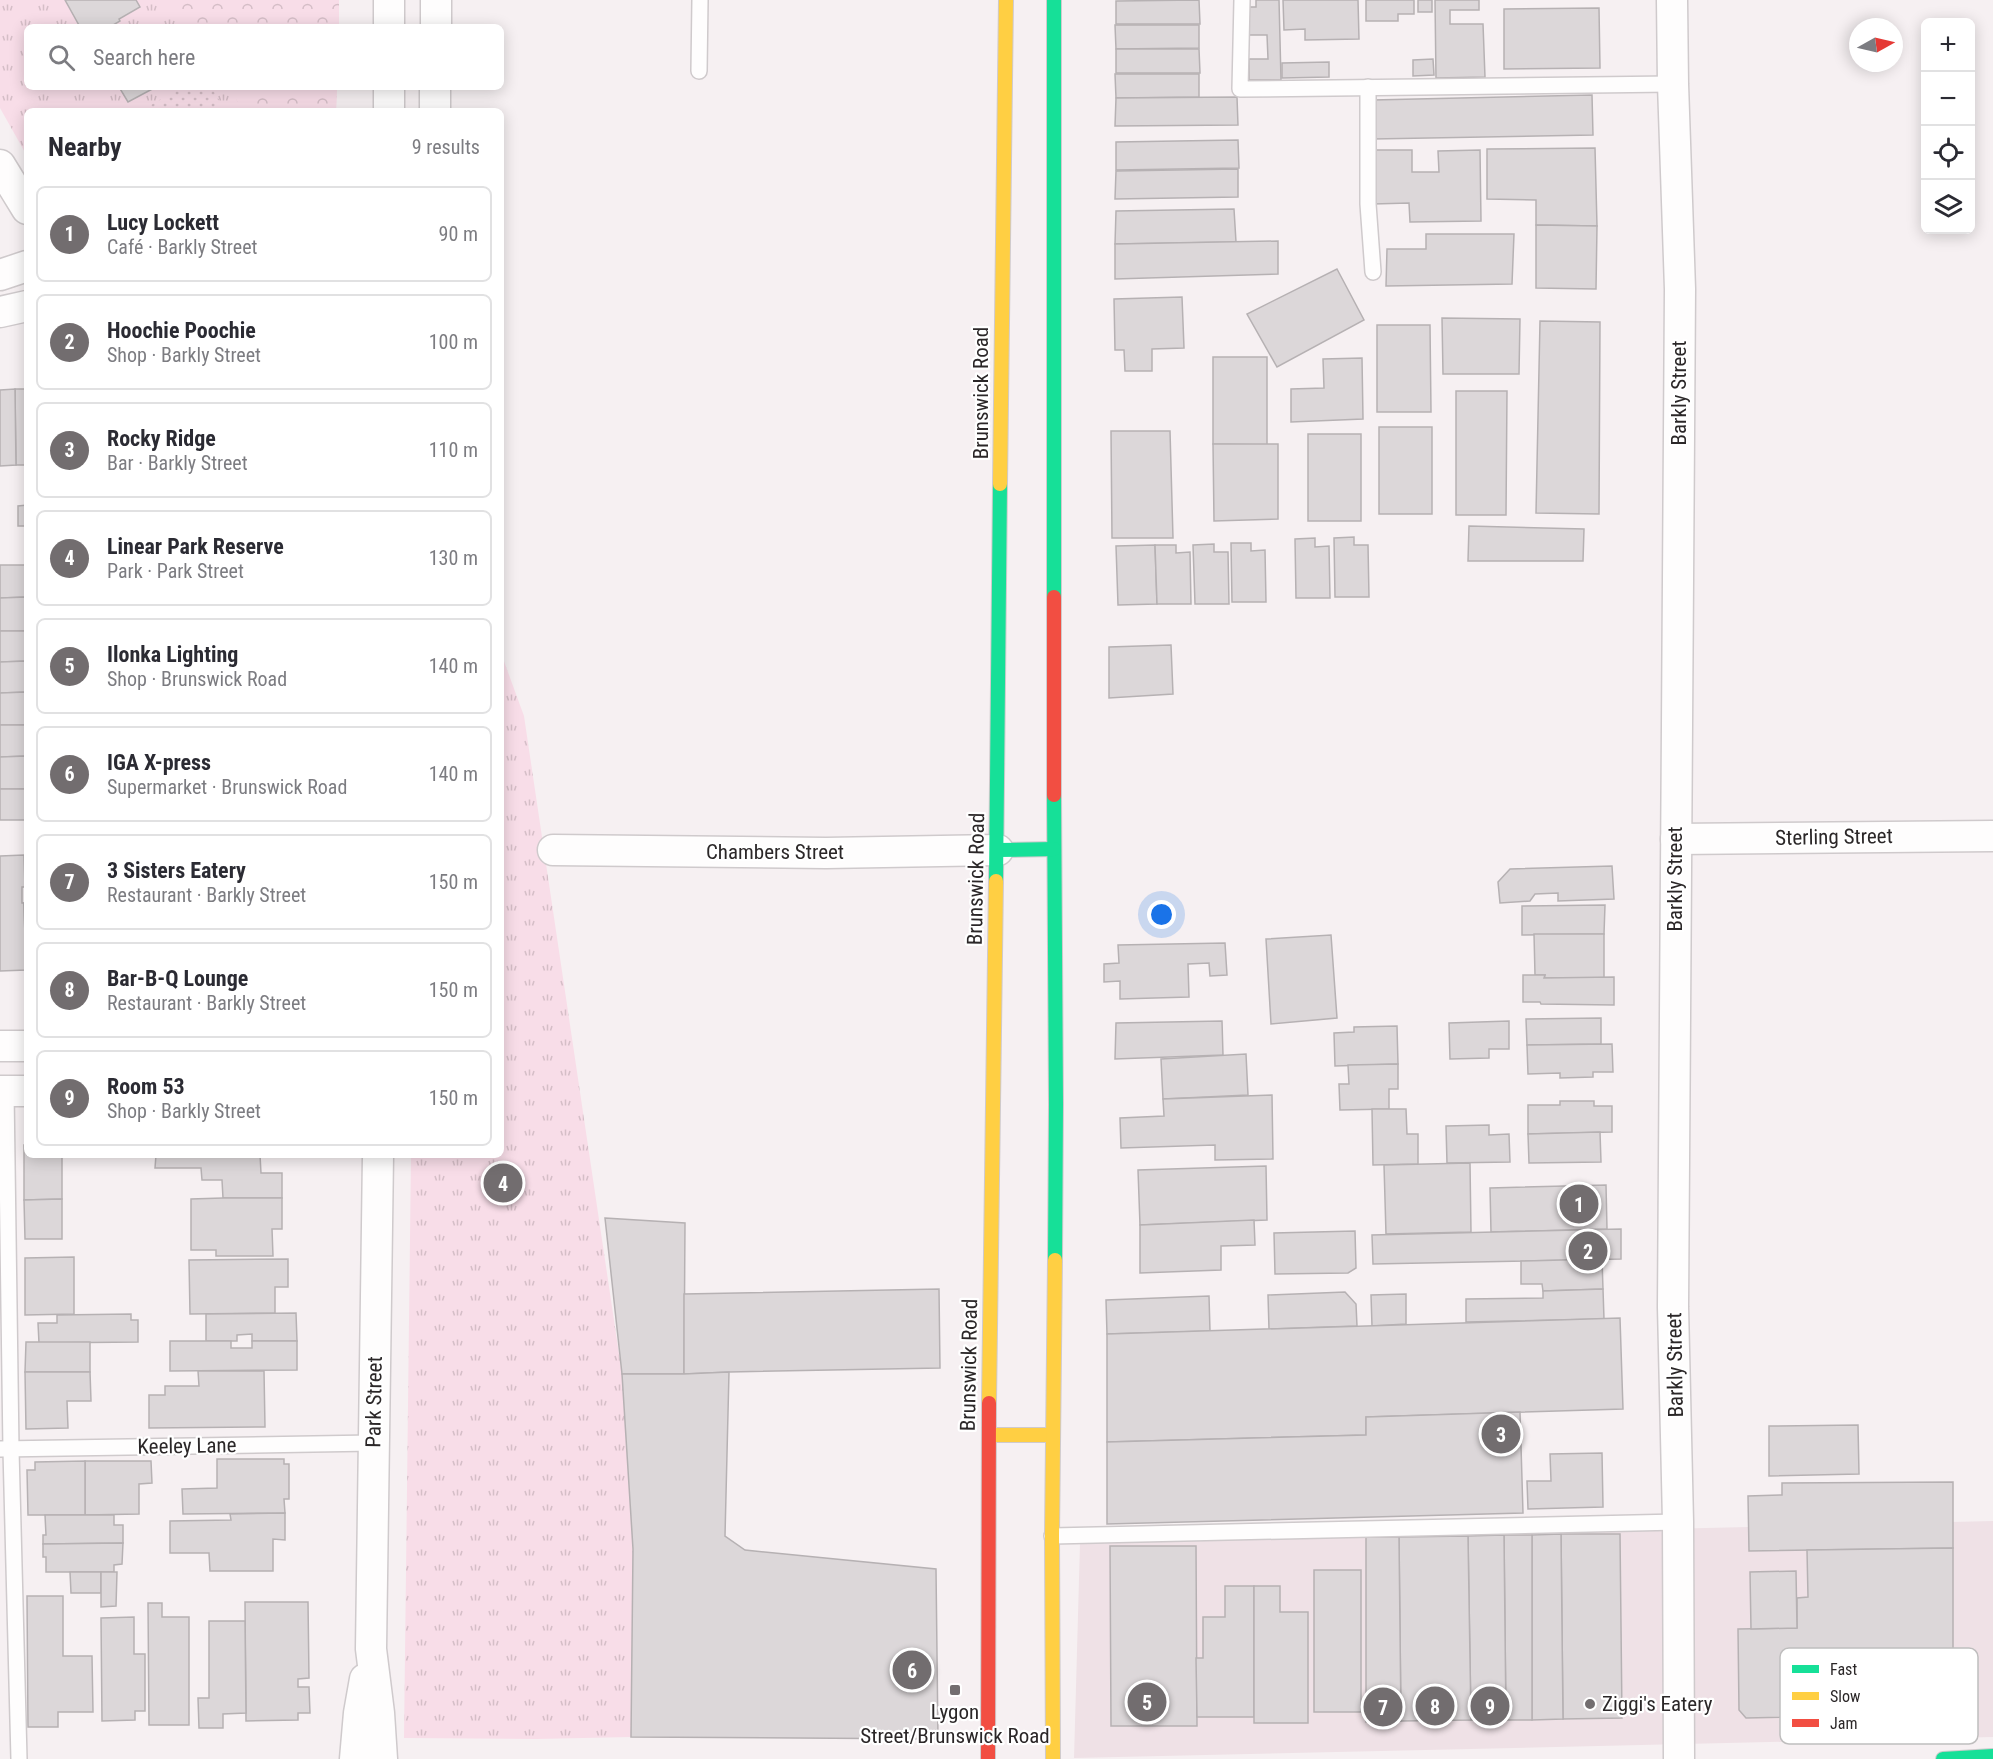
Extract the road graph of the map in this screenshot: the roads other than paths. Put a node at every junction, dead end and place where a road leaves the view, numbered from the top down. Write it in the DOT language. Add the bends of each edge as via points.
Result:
graph roads {
  1 [pos="390,0"];
  2 [pos="436,0"];
  3 [pos="700,0"];
  4 [pos="1006,0"];
  5 [pos="1054,0"];
  6 [pos="1242,0"];
  7 [pos="1672,0"];
  8 [pos="389,24"];
  9 [pos="436,24"];
  10 [pos="699,71"];
  11 [pos="1673,84"];
  12 [pos="1368,87"];
  13 [pos="389,90"];
  14 [pos="435,90"];
  15 [pos="389,108"];
  16 [pos="435,108"];
  17 [pos="0,165"];
  18 [pos="24,204"];
  19 [pos="24,267"];
  20 [pos="1373,272"];
  21 [pos="0,275"];
  22 [pos="24,307"];
  23 [pos="0,312"];
  24 [pos="1993,836"];
  25 [pos="1676,839"];
  26 [pos="1054,849"];
  27 [pos="553,850"];
  28 [pos="998,850"];
  29 [pos="0,1046"];
  30 [pos="24,1046"];
  31 [pos="11,1091"];
  32 [pos="378,1158"];
  33 [pos="989,1435"];
  34 [pos="1052,1435"];
  35 [pos="374,1443"];
  36 [pos="5,1449"];
  37 [pos="1678,1522"];
  38 [pos="1052,1536"];
  39 [pos="370,1649"];
  40 [pos="1993,1756"];
  41 [pos="19,1759"];
  42 [pos="356,1759"];
  43 [pos="382,1759"];
  44 [pos="987,1759"];
  45 [pos="1053,1759"];
  46 [pos="1679,1759"];
  47 [pos="1943,1759"];
  1 -- 8 [label="street"];
  2 -- 9 [label="street"];
  3 -- 10 [label="lane"];
  4 -- 28 [label="main road, Brunswick Road"];
  5 -- 26 [label="main road"];
  6 -- 12 [label="lane" via="1240,89"];
  7 -- 11 [label="street, Barkly Street"];
  11 -- 12 [label="lane"];
  11 -- 25 [label="street, Barkly Street" via="1680,289"];
  12 -- 20 [label="lane" via="1368,204"];
  13 -- 15 [label="street"];
  14 -- 16 [label="street"];
  17 -- 18 [label="street"];
  19 -- 21 [label="street"];
  22 -- 23 [label="street"];
  24 -- 25 [label="street, Sterling Street"];
  25 -- 37 [label="street, Barkly Street" via="1673,1307"];
  26 -- 28 [label="main road"];
  26 -- 34 [label="main road"];
  27 -- 28 [label="street, Chambers Street"];
  28 -- 33 [label="main road, Brunswick Road"];
  29 -- 30 [label="street"];
  31 -- 36 [label="lane"];
  32 -- 35 [label="street, Park Street"];
  33 -- 34 [label="main road"];
  33 -- 44 [label="main road, Brunswick Road"];
  34 -- 38 [label="main road"];
  35 -- 36 [label="lane, Keeley Lane"];
  35 -- 39 [label="street, Park Street"];
  36 -- 41 [label="lane"];
  37 -- 38 [label="lane"];
  37 -- 46 [label="street, Barkly Street"];
  38 -- 45 [label="main road"];
  39 -- 42 [label="street, Park Street"];
  39 -- 43 [label="street, Park Street"];
  40 -- 47 [label="main road"];
}
